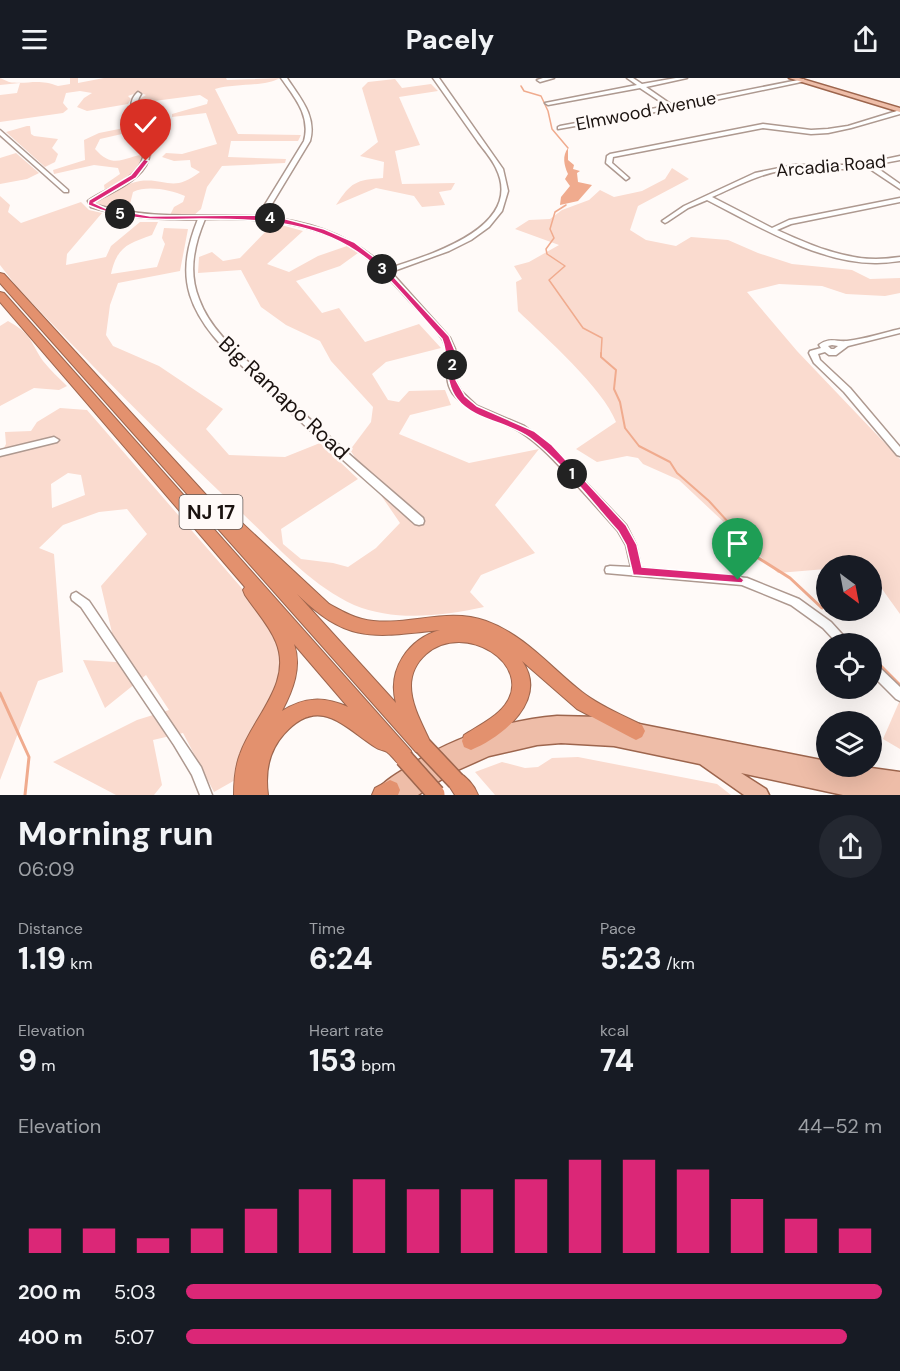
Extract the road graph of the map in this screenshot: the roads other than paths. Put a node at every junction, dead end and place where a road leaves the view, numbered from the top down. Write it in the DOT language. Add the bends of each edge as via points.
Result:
graph roads {
  1 [pos="284,78"];
  2 [pos="436,78"];
  3 [pos="551,78"];
  4 [pos="630,78"];
  5 [pos="684,78"];
  6 [pos="792,78"];
  7 [pos="540,80"];
  8 [pos="802,81"];
  9 [pos="642,86"];
  10 [pos="138,94"];
  11 [pos="548,103"];
  12 [pos="672,106"];
  13 [pos="900,111"];
  14 [pos="560,128"];
  15 [pos="0,132"];
  16 [pos="900,158"];
  17 [pos="868,165"];
  18 [pos="626,178"];
  19 [pos="900,188"];
  20 [pos="66,191"];
  21 [pos="706,197"];
  22 [pos="900,200"];
  23 [pos="261,217"];
  24 [pos="202,218"];
  25 [pos="665,221"];
  26 [pos="774,230"];
  27 [pos="900,259"];
  28 [pos="385,272"];
  29 [pos="0,276"];
  30 [pos="0,295"];
  31 [pos="900,331"];
  32 [pos="54,440"];
  33 [pos="0,453"];
  34 [pos="900,453"];
  35 [pos="177,473"];
  36 [pos="418,521"];
  37 [pos="236,565"];
  38 [pos="610,570"];
  39 [pos="637,572"];
  40 [pos="76,597"];
  41 [pos="834,633"];
  42 [pos="882,678"];
  43 [pos="900,695"];
  44 [pos="636,731"];
  45 [pos="471,741"];
  46 [pos="423,746"];
  47 [pos="698,755"];
  48 [pos="404,758"];
  49 [pos="900,781"];
  50 [pos="462,788"];
  51 [pos="390,794"];
  52 [pos="436,794"];
  53 [pos="206,795"];
  54 [pos="244,795"];
  55 [pos="258,795"];
  56 [pos="760,795"];
  57 [pos="896,795"];
  1 -- 23 [label="street" via="307,115 310,131"];
  2 -- 28 [label="street" via="500,169 505,183 504,201 491,220 469,239"];
  3 -- 7 [label="street"];
  4 -- 9 [label="street"];
  5 -- 9 [label="street"];
  6 -- 8 [label="main road"];
  8 -- 12 [label="street, Elmwood Avenue"];
  8 -- 13 [label="main road"];
  9 -- 11 [label="street"];
  9 -- 12 [label="street"];
  10 -- 24 [label="street" via="133,107 147,148 146,161 134,176 90,204 134,216"];
  12 -- 14 [label="street, Elmwood Avenue"];
  13 -- 18 [label="street" via="828,131 759,127 610,156 609,163"];
  15 -- 20 [label="street"];
  16 -- 17 [label="street, Arcadia Road"];
  17 -- 19 [label="street"];
  17 -- 21 [label="street, Arcadia Road" via="786,167 747,177"];
  21 -- 25 [label="street, Arcadia Road"];
  21 -- 26 [label="street"];
  22 -- 26 [label="street" via="789,222"];
  23 -- 24 [label="street"];
  23 -- 28 [label="street" via="330,233 362,250"];
  24 -- 36 [label="street, Big Ramapo Road" via="189,258 190,285 202,316 280,398"];
  26 -- 27 [label="street" via="829,255 865,261"];
  28 -- 39 [label="street" via="449,343 452,380 461,398 531,434 548,448 622,528 631,545"];
  29 -- 35 [label="highway, NJ 17"];
  30 -- 37 [label="highway, NJ 17"];
  31 -- 34 [label="street" via="845,344 826,343 825,349 813,353"];
  32 -- 33 [label="street"];
  35 -- 44 [label="highway" via="336,618 375,630 453,623 484,627 506,639 584,704"];
  35 -- 46 [label="highway, NJ 17"];
  37 -- 48 [label="highway, NJ 17"];
  37 -- 54 [label="highway" via="282,635 289,661 282,693 246,758"];
  38 -- 39 [label="street"];
  39 -- 41 [label="street" via="726,578 762,587 812,614"];
  40 -- 53 [label="street" via="85,604 178,741 197,771"];
  42 -- 43 [label="street"];
  44 -- 45 [label="main road" via="552,724 518,728"];
  44 -- 49 [label="main road"];
  45 -- 46 [label="highway" via="513,711 521,694 521,681 511,658 496,645 476,636 448,634 417,650 403,679 406,706"];
  45 -- 51 [label="main road" via="436,757"];
  46 -- 50 [label="highway, NJ 17, bridge"];
  47 -- 51 [label="main road" via="603,737 537,737 468,756"];
  47 -- 56 [label="main road"];
  47 -- 57 [label="main road"];
  48 -- 52 [label="highway, NJ 17, bridge"];
  48 -- 55 [label="highway" via="344,714 322,706 305,709 289,718 268,740 256,771"];
}
